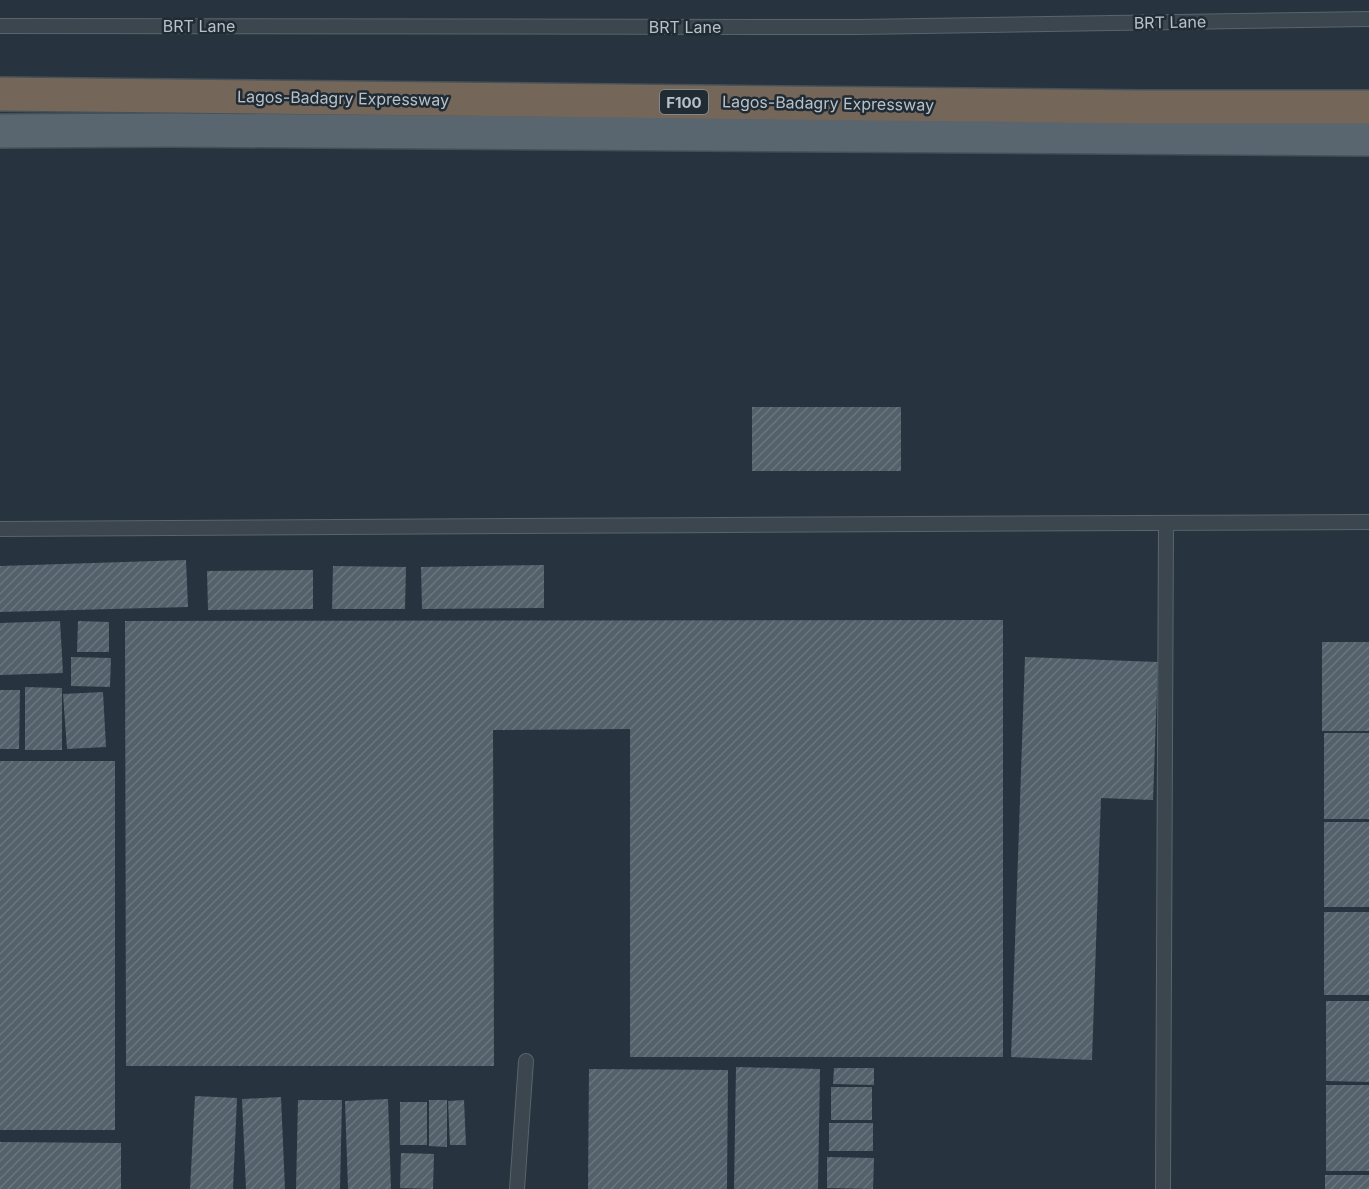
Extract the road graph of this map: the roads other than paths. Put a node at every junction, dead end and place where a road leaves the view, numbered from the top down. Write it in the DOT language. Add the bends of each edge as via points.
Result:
graph roads {
  1 [pos="1369,19"];
  2 [pos="0,26"];
  3 [pos="0,94"];
  4 [pos="1369,107"];
  5 [pos="0,131"];
  6 [pos="1369,139"];
  7 [pos="1369,522"];
  8 [pos="1166,524"];
  9 [pos="0,529"];
  10 [pos="526,1061"];
  11 [pos="517,1189"];
  12 [pos="1163,1189"];
  1 -- 2 [label="lane, BRT Lane" via="858,27"];
  3 -- 4 [label="highway, Lagos-Badagry Expressway / F100"];
  5 -- 6 [label="main road, Lagos-Badagry Expressway"];
  7 -- 8 [label="lane"];
  8 -- 9 [label="lane"];
  8 -- 12 [label="lane"];
  10 -- 11 [label="lane"];
}
